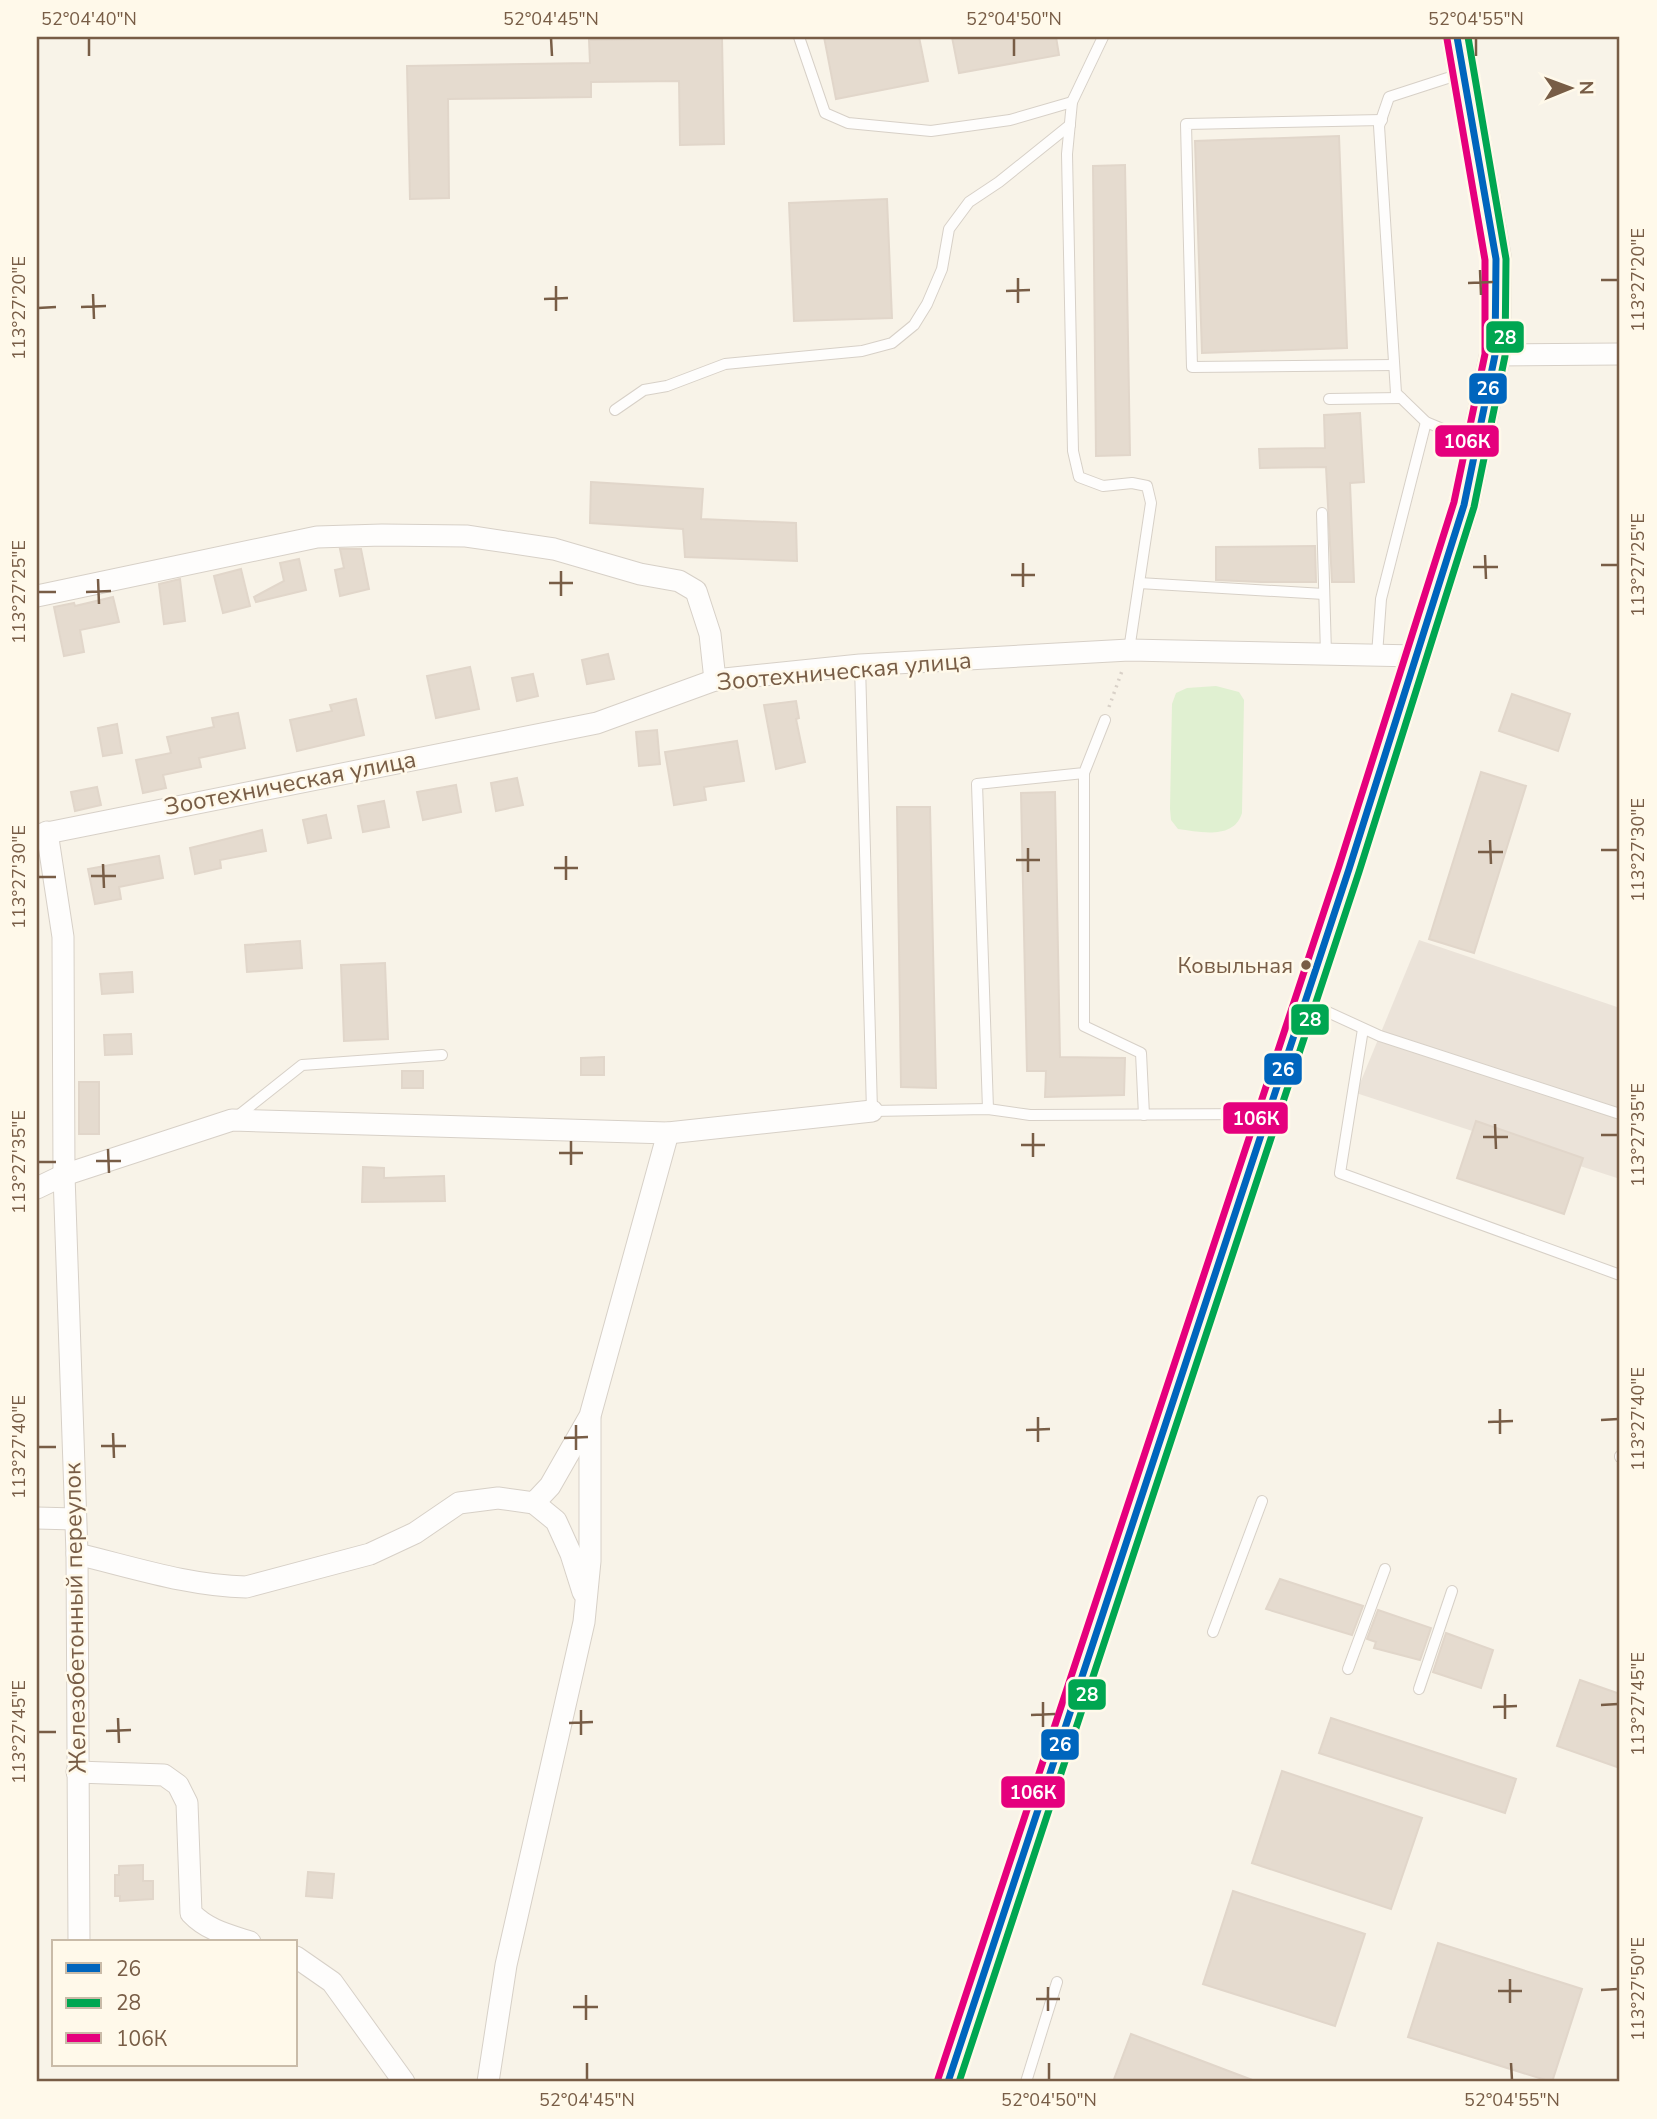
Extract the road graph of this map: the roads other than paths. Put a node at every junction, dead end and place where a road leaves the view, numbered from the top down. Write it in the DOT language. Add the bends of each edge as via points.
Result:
graph roads {
  1 [pos="799,37"];
  2 [pos="1103,37"];
  3 [pos="1457,37"];
  4 [pos="1463,73"];
  5 [pos="1072,103"];
  6 [pos="1381,120"];
  7 [pos="1070,125"];
  8 [pos="1620,354"];
  9 [pos="1495,355"];
  10 [pos="1394,365"];
  11 [pos="1401,398"];
  12 [pos="1329,399"];
  13 [pos="615,410"];
  14 [pos="1426,422"];
  15 [pos="1477,443"];
  16 [pos="1322,513"];
  17 [pos="1139,583"];
  18 [pos="1324,594"];
  19 [pos="37,596"];
  20 [pos="1129,650"];
  21 [pos="1326,654"];
  22 [pos="1377,655"];
  23 [pos="1416,656"];
  24 [pos="860,664"];
  25 [pos="715,680"];
  26 [pos="1105,720"];
  27 [pos="1084,774"];
  28 [pos="42,834"];
  29 [pos="1305,1002"];
  30 [pos="1363,1029"];
  31 [pos="442,1055"];
  32 [pos="988,1109"];
  33 [pos="872,1111"];
  34 [pos="1268,1114"];
  35 [pos="1620,1114"];
  36 [pos="1144,1115"];
  37 [pos="232,1120"];
  38 [pos="668,1133"];
  39 [pos="64,1175"];
  40 [pos="37,1188"];
  41 [pos="1620,1275"];
  42 [pos="590,1416"];
  43 [pos="1262,1501"];
  44 [pos="534,1503"];
  45 [pos="37,1518"];
  46 [pos="75,1519"];
  47 [pos="77,1554"];
  48 [pos="1385,1569"];
  49 [pos="1452,1591"];
  50 [pos="586,1601"];
  51 [pos="1213,1632"];
  52 [pos="1348,1669"];
  53 [pos="1419,1689"];
  54 [pos="77,1772"];
  55 [pos="79,1940"];
  56 [pos="243,1940"];
  57 [pos="298,1958"];
  58 [pos="1057,1982"];
  59 [pos="404,2082"];
  60 [pos="488,2082"];
  61 [pos="948,2082"];
  62 [pos="1026,2082"];
  1 -- 5 [label="lane" via="825,113 848,123 931,131 1010,120"];
  2 -- 5 [label="lane"];
  3 -- 4 [label="main road"];
  4 -- 6 [label="lane" via="1390,97"];
  4 -- 9 [label="main road" via="1496,259"];
  5 -- 7 [label="lane"];
  6 -- 10 [label="lane"];
  6 -- 10 [label="lane" via="1186,124 1192,367"];
  7 -- 13 [label="lane" via="970,202 949,229 942,269 927,304 914,325 892,343 862,351 725,363 644,390"];
  7 -- 17 [label="lane" via="1073,451 1079,477 1103,486 1147,486 1151,503"];
  8 -- 9 [label="street"];
  9 -- 15 [label="main road"];
  10 -- 11 [label="lane" via="1396,393"];
  11 -- 12 [label="lane"];
  11 -- 14 [label="lane"];
  14 -- 15 [label="lane"];
  14 -- 22 [label="lane" via="1381,599"];
  15 -- 23 [label="main road" via="1464,505"];
  16 -- 18 [label="lane"];
  17 -- 18 [label="lane"];
  17 -- 20 [label="lane"];
  18 -- 21 [label="lane"];
  19 -- 25 [label="street" via="317,537 466,536 554,549 679,581 696,591 710,634"];
  20 -- 21 [label="street, Зоотехническая улица"];
  20 -- 24 [label="street, Зоотехническая улица"];
  21 -- 22 [label="street, Зоотехническая улица"];
  22 -- 23 [label="street, Зоотехническая улица"];
  23 -- 29 [label="main road"];
  24 -- 25 [label="street, Зоотехническая улица"];
  24 -- 33 [label="lane"];
  25 -- 28 [label="street, Зоотехническая улица" via="597,723"];
  26 -- 27 [label="lane"];
  27 -- 32 [label="lane" via="977,784"];
  27 -- 36 [label="lane" via="1084,1026 1141,1054"];
  28 -- 39 [label="street, Железобетонный переулок" via="63,937"];
  29 -- 30 [label="lane"];
  29 -- 34 [label="main road"];
  30 -- 35 [label="lane"];
  30 -- 41 [label="lane" via="1340,1173"];
  31 -- 37 [label="lane" via="302,1065"];
  32 -- 33 [label="lane"];
  32 -- 36 [label="lane" via="1030,1115"];
  33 -- 38 [label="street"];
  34 -- 36 [label="lane"];
  34 -- 61 [label="main road"];
  37 -- 38 [label="street"];
  37 -- 39 [label="street"];
  38 -- 42 [label="street"];
  39 -- 40 [label="street"];
  39 -- 46 [label="street, Железобетонный переулок"];
  42 -- 44 [label="street" via="550,1486"];
  42 -- 50 [label="street"];
  43 -- 51 [label="lane"];
  44 -- 47 [label="street" via="498,1499 459,1503 415,1533 370,1554 246,1587 225,1587"];
  44 -- 50 [label="street" via="556,1521"];
  45 -- 46 [label="street"];
  46 -- 47 [label="street, Железобетонный переулок"];
  47 -- 54 [label="street, Железобетонный переулок"];
  48 -- 52 [label="lane"];
  49 -- 53 [label="lane"];
  50 -- 60 [label="street" via="506,1965"];
  54 -- 55 [label="street, Железобетонный переулок"];
  54 -- 56 [label="street" via="164,1775 178,1785 187,1803 191,1913 201,1924"];
  57 -- 59 [label="street" via="332,1982"];
  58 -- 62 [label="lane"];
}
